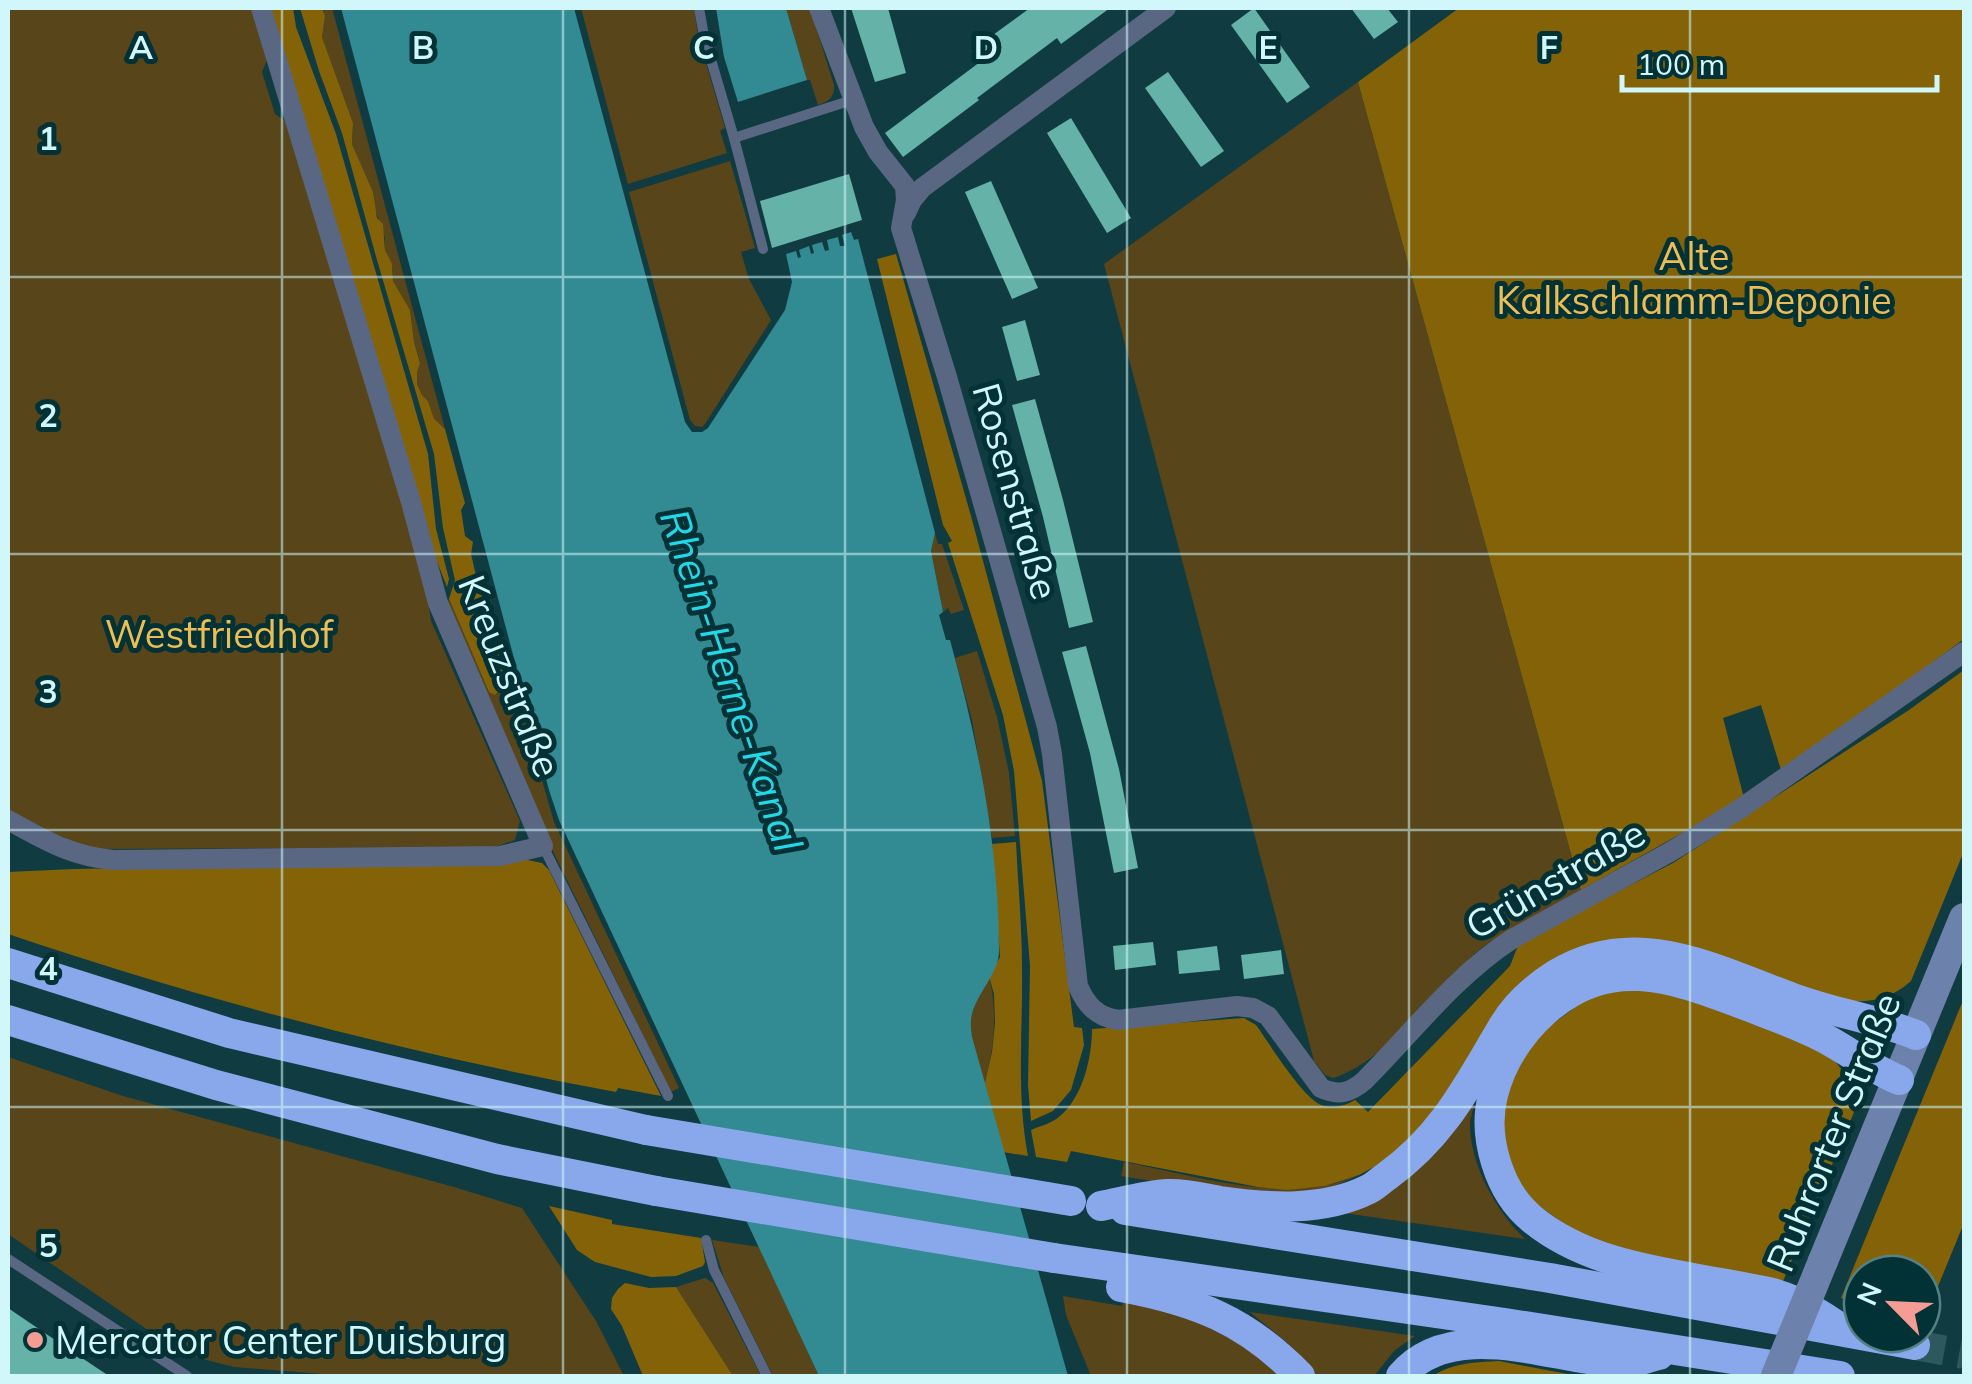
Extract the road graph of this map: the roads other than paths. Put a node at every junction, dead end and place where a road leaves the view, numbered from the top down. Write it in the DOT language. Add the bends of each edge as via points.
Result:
graph roads {
  1 [pos="262,8"];
  2 [pos="700,8"];
  3 [pos="819,8"];
  4 [pos="1166,8"];
  5 [pos="852,100"];
  6 [pos="734,138"];
  7 [pos="904,217"];
  8 [pos="763,248"];
  9 [pos="1964,652"];
  10 [pos="8,820"];
  11 [pos="543,846"];
  12 [pos="1964,918"];
  13 [pos="8,963"];
  14 [pos="1094,1011"];
  15 [pos="8,1020"];
  16 [pos="1916,1035"];
  17 [pos="1899,1080"];
  18 [pos="668,1096"];
  19 [pos="1086,1204"];
  20 [pos="706,1240"];
  21 [pos="1054,1258"];
  22 [pos="8,1259"];
  23 [pos="1842,1329"];
  24 [pos="1842,1330"];
  25 [pos="1676,1352"];
  26 [pos="186,1376"];
  27 [pos="767,1376"];
  28 [pos="1300,1376"];
  29 [pos="1400,1376"];
  30 [pos="1776,1376"];
  31 [pos="1840,1376"];
  1 -- 11 [label="street, Kreuzstraße" via="441,613"];
  2 -- 6 [label="lane"];
  3 -- 5 [label="street, Rosenstraße"];
  4 -- 7 [label="street" via="922,188"];
  5 -- 6 [label="lane"];
  5 -- 7 [label="street, Rosenstraße" via="904,186"];
  6 -- 8 [label="lane"];
  7 -- 14 [label="street, Rosenstraße" via="1047,726 1078,986"];
  9 -- 14 [label="street, Grünstraße" via="1740,809 1487,955 1352,1090 1321,1088 1272,1020 1253,1008 1118,1020"];
  10 -- 11 [label="street" via="65,850 114,860 500,856"];
  11 -- 18 [label="lane"];
  12 -- 16 [label="main road, Ruhrorter Straße"];
  13 -- 19 [label="highway, bridge" via="229,1033 646,1130"];
  15 -- 21 [label="highway, bridge" via="216,1085 498,1159"];
  16 -- 17 [label="main road, Ruhrorter Straße"];
  16 -- 19 [label="highway" via="1665,954 1598,956 1522,1000 1436,1134 1369,1189 1290,1207 1168,1194"];
  17 -- 23 [label="highway" via="1782,1019 1684,982 1640,975 1590,983 1554,1003 1508,1056 1493,1094 1489,1117 1496,1160 1512,1198 1532,1219 1608,1260 1778,1294"];
  17 -- 30 [label="main road, Ruhrorter Straße, bridge"];
  19 -- 24 [label="highway"];
  20 -- 27 [label="lane"];
  21 -- 25 [label="highway"];
  21 -- 28 [label="highway" via="1231,1320"];
  22 -- 26 [label="lane"];
  25 -- 29 [label="highway" via="1621,1364 1464,1344 1434,1352"];
  25 -- 31 [label="highway"];
}
